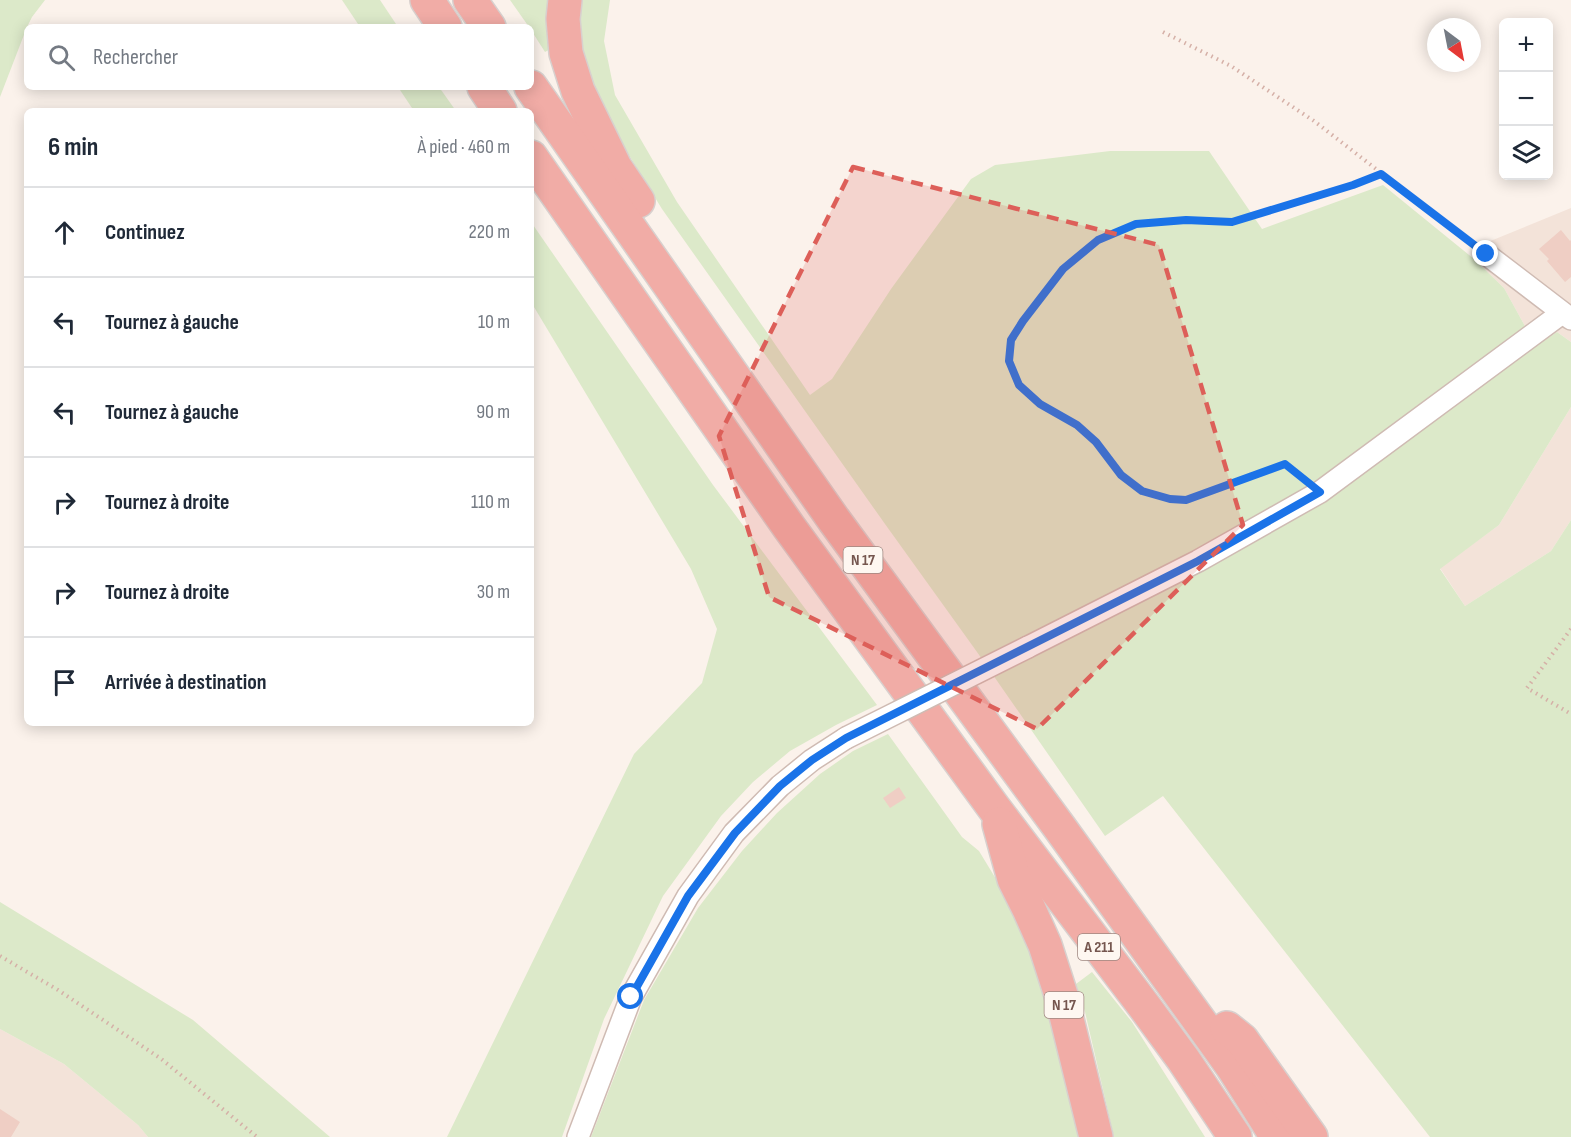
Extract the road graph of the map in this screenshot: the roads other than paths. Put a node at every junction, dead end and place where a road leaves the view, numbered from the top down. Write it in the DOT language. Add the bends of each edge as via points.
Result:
graph roads {
  1 [pos="427,0"];
  2 [pos="470,0"];
  3 [pos="565,0"];
  4 [pos="443,24"];
  5 [pos="487,24"];
  6 [pos="486,90"];
  7 [pos="533,90"];
  8 [pos="498,108"];
  9 [pos="534,161"];
  10 [pos="1486,254"];
  11 [pos="672,288"];
  12 [pos="1566,316"];
  13 [pos="994,808"];
  14 [pos="1173,983"];
  15 [pos="578,1137"];
  16 [pos="1096,1137"];
  17 [pos="1235,1137"];
  18 [pos="1277,1137"];
  19 [pos="1311,1137"];
  1 -- 4 [label="highway"];
  2 -- 5 [label="highway"];
  3 -- 11 [label="highway" via="566,53 578,91 615,167 674,253"];
  6 -- 8 [label="highway"];
  7 -- 11 [label="highway, N 17"];
  9 -- 13 [label="highway, N 17" via="751,474"];
  10 -- 12 [label="street"];
  11 -- 14 [label="highway, N 17" via="834,520"];
  12 -- 15 [label="street, bridge" via="1320,492 1198,561 846,738 780,786 735,833 688,896 631,997"];
  13 -- 16 [label="highway, N 17" via="1014,879 1045,945 1061,995"];
  13 -- 17 [label="highway, A 211" via="1183,1059"];
  14 -- 18 [label="highway"];
  14 -- 19 [label="highway, N 17" via="1242,1040"];
}
